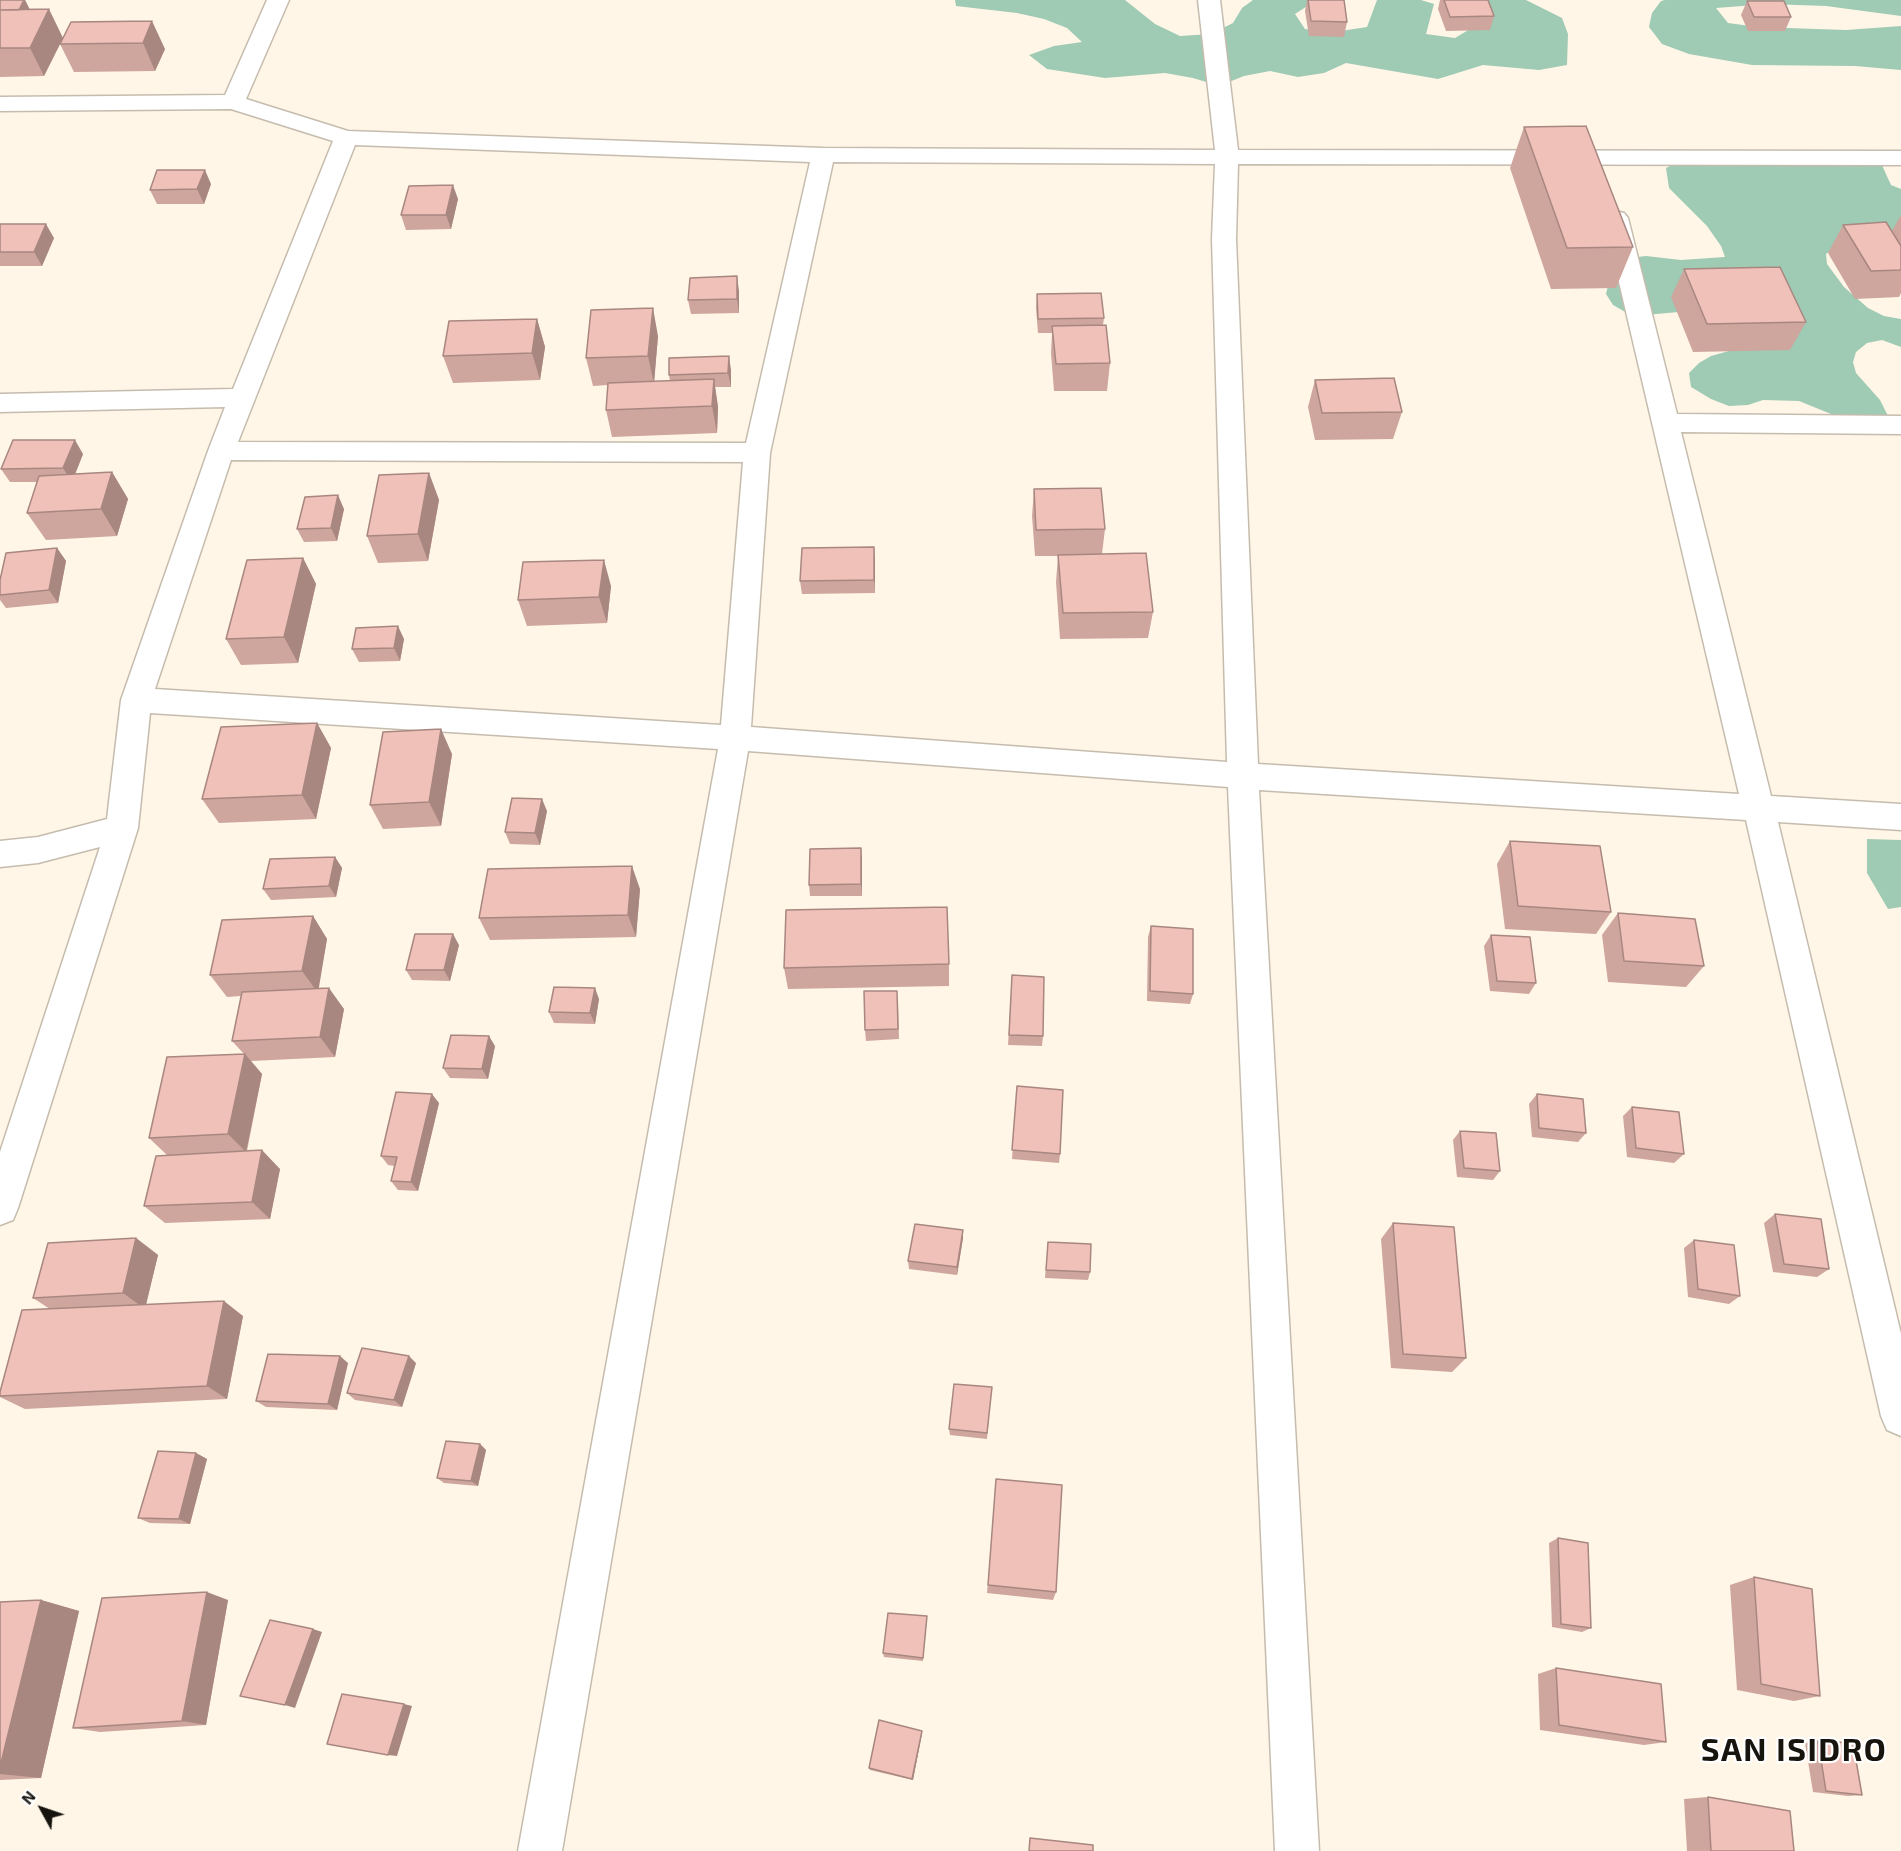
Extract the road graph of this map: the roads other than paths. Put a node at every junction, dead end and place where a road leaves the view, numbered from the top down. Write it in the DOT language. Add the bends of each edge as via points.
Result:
graph roads {
  1 [pos="278,0"];
  2 [pos="1209,0"];
  3 [pos="233,102"];
  4 [pos="0,104"];
  5 [pos="346,138"];
  6 [pos="823,155"];
  7 [pos="1227,158"];
  8 [pos="1901,158"];
  9 [pos="1606,178"];
  10 [pos="241,398"];
  11 [pos="0,403"];
  12 [pos="1666,423"];
  13 [pos="1901,425"];
  14 [pos="221,451"];
  15 [pos="758,453"];
  16 [pos="136,700"];
  17 [pos="735,738"];
  18 [pos="1243,776"];
  19 [pos="1759,810"];
  20 [pos="1901,817"];
  21 [pos="122,828"];
  22 [pos="0,854"];
  23 [pos="0,1208"];
  24 [pos="1901,1416"];
  25 [pos="540,1851"];
  26 [pos="1298,1851"];
  1 -- 3 [label="street"];
  2 -- 7 [label="street"];
  3 -- 4 [label="street"];
  3 -- 5 [label="street"];
  5 -- 6 [label="street"];
  5 -- 10 [label="street"];
  6 -- 7 [label="street"];
  6 -- 15 [label="street"];
  7 -- 9 [label="street"];
  7 -- 18 [label="street" via="1224,239"];
  8 -- 9 [label="street"];
  9 -- 12 [label="street"];
  10 -- 11 [label="street"];
  10 -- 14 [label="street"];
  12 -- 13 [label="street"];
  12 -- 19 [label="street"];
  14 -- 15 [label="street"];
  14 -- 16 [label="street"];
  15 -- 17 [label="street"];
  16 -- 17 [label="street"];
  16 -- 21 [label="street"];
  17 -- 18 [label="street"];
  17 -- 25 [label="street"];
  18 -- 19 [label="street"];
  18 -- 26 [label="street"];
  19 -- 20 [label="street"];
  19 -- 24 [label="street"];
  21 -- 22 [label="street" via="38,850"];
  21 -- 23 [label="street"];
}
